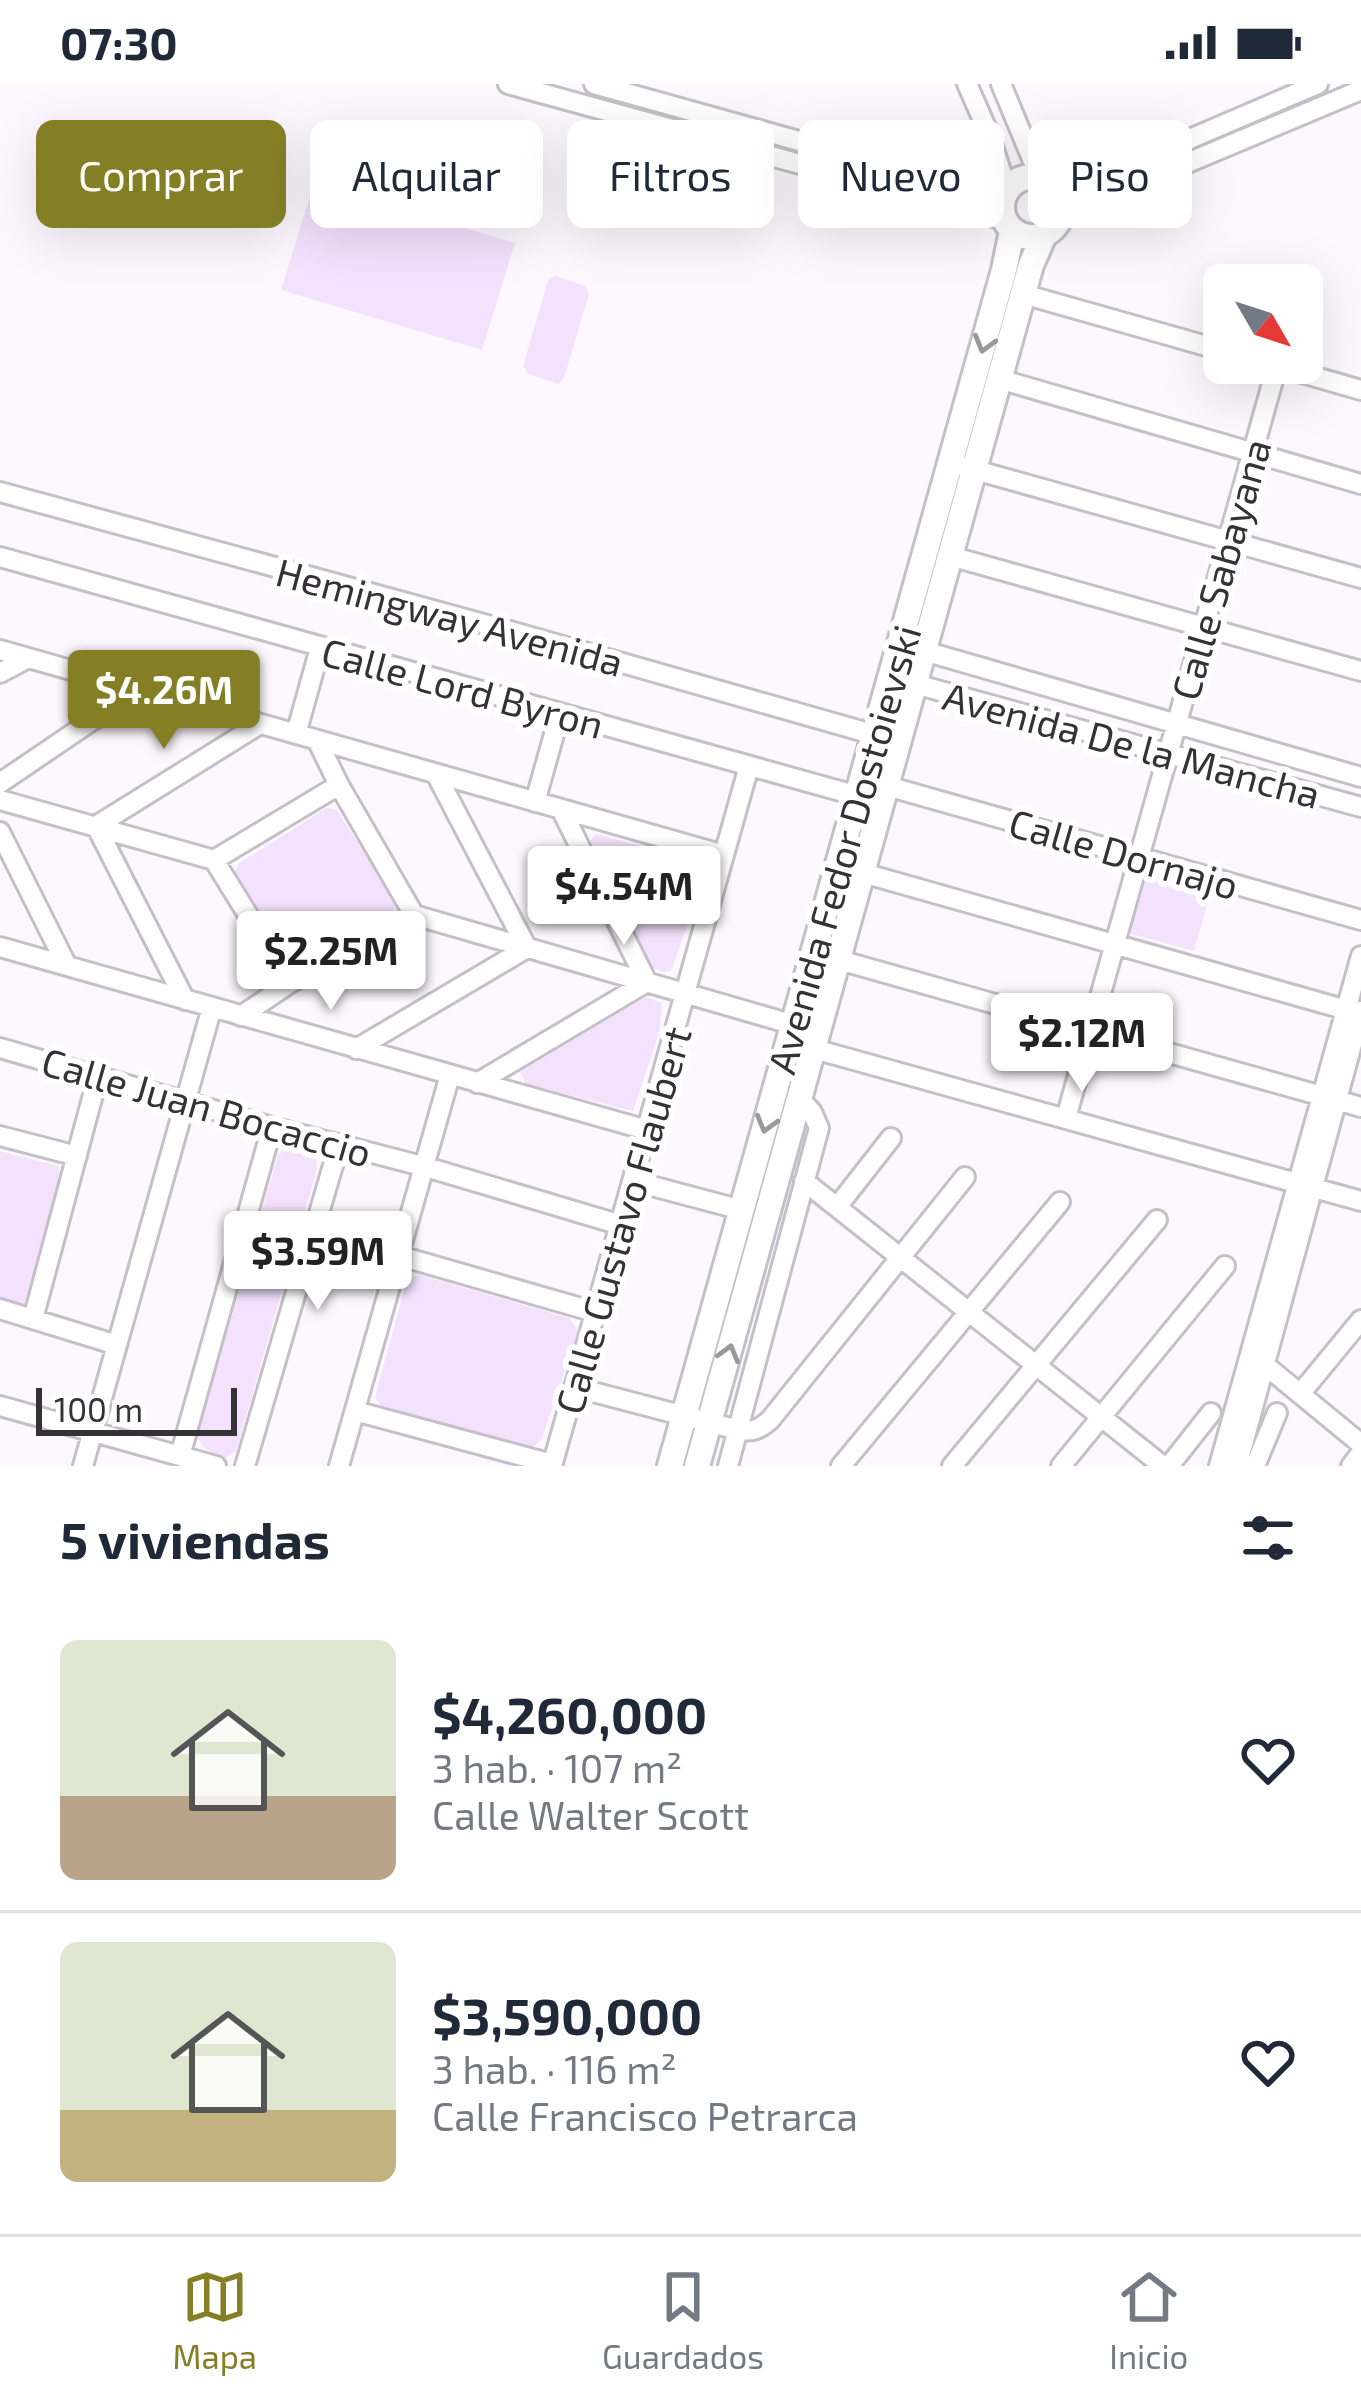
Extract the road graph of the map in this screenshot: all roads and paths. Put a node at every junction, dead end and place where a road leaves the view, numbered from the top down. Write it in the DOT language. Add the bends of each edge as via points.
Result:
graph roads {
  1 [pos="508,84"];
  2 [pos="594,84"];
  3 [pos="968,84"];
  4 [pos="1001,84"];
  5 [pos="1318,84"];
  6 [pos="1361,90"];
  7 [pos="1192,138"];
  8 [pos="1028,142"];
  9 [pos="1192,161"];
  10 [pos="1028,180"];
  11 [pos="1006,210"];
  12 [pos="1052,228"];
  13 [pos="1043,236"];
  14 [pos="1023,294"];
  15 [pos="1203,345"];
  16 [pos="999,379"];
  17 [pos="1323,379"];
  18 [pos="1268,384"];
  19 [pos="1361,390"];
  20 [pos="1253,452"];
  21 [pos="962,466"];
  22 [pos="1361,484"];
  23 [pos="0,492"];
  24 [pos="1228,541"];
  25 [pos="950,556"];
  26 [pos="2,563"];
  27 [pos="1361,578"];
  28 [pos="1204,627"];
  29 [pos="320,648"];
  30 [pos="0,650"];
  31 [pos="924,651"];
  32 [pos="28,658"];
  33 [pos="895,662"];
  34 [pos="1361,670"];
  35 [pos="0,673"];
  36 [pos="915,684"];
  37 [pos="137,690"];
  38 [pos="560,713"];
  39 [pos="260,724"];
  40 [pos="1177,724"];
  41 [pos="296,734"];
  42 [pos="887,738"];
  43 [pos="317,740"];
  44 [pos="1168,754"];
  45 [pos="749,766"];
  46 [pos="436,774"];
  47 [pos="1361,777"];
  48 [pos="0,783"];
  49 [pos="339,785"];
  50 [pos="887,786"];
  51 [pos="857,796"];
  52 [pos="0,800"];
  53 [pos="535,802"];
  54 [pos="1361,807"];
  55 [pos="561,809"];
  56 [pos="96,826"];
  57 [pos="0,832"];
  58 [pos="724,855"];
  59 [pos="1139,857"];
  60 [pos="214,860"];
  61 [pos="863,873"];
  62 [pos="414,915"];
  63 [pos="1361,920"];
  64 [pos="1114,944"];
  65 [pos="0,947"];
  66 [pos="527,948"];
  67 [pos="1361,956"];
  68 [pos="839,960"];
  69 [pos="67,966"];
  70 [pos="647,982"];
  71 [pos="290,983"];
  72 [pos="686,994"];
  73 [pos="184,1000"];
  74 [pos="212,1007"];
  75 [pos="1357,1012"];
  76 [pos="241,1016"];
  77 [pos="1090,1031"];
  78 [pos="791,1033"];
  79 [pos="817,1040"];
  80 [pos="0,1048"];
  81 [pos="356,1048"];
  82 [pos="450,1075"];
  83 [pos="98,1076"];
  84 [pos="477,1083"];
  85 [pos="1329,1098"];
  86 [pos="800,1099"];
  87 [pos="186,1101"];
  88 [pos="1361,1107"];
  89 [pos="1066,1118"];
  90 [pos="272,1127"];
  91 [pos="647,1130"];
  92 [pos="0,1136"];
  93 [pos="891,1138"];
  94 [pos="338,1145"];
  95 [pos="76,1156"];
  96 [pos="426,1167"];
  97 [pos="965,1178"];
  98 [pos="633,1180"];
  99 [pos="804,1181"];
  100 [pos="1305,1185"];
  101 [pos="1361,1201"];
  102 [pos="1060,1202"];
  103 [pos="837,1207"];
  104 [pos="742,1210"];
  105 [pos="1157,1220"];
  106 [pos="621,1225"];
  107 [pos="400,1256"];
  108 [pos="901,1258"];
  109 [pos="1225,1266"];
  110 [pos="0,1309"];
  111 [pos="595,1312"];
  112 [pos="968,1312"];
  113 [pos="33,1319"];
  114 [pos="1361,1320"];
  115 [pos="117,1346"];
  116 [pos="1258,1360"];
  117 [pos="1035,1364"];
  118 [pos="574,1387"];
  119 [pos="1300,1394"];
  120 [pos="0,1406"];
  121 [pos="355,1412"];
  122 [pos="1277,1412"];
  123 [pos="1211,1413"];
  124 [pos="684,1415"];
  125 [pos="1101,1417"];
  126 [pos="710,1422"];
  127 [pos="738,1430"];
  128 [pos="92,1432"];
  129 [pos="1361,1444"];
  130 [pos="1361,1453"];
  131 [pos="180,1456"];
  132 [pos="552,1465"];
  133 [pos="83,1466"];
  134 [pos="216,1466"];
  135 [pos="245,1466"];
  136 [pos="339,1466"];
  137 [pos="670,1466"];
  138 [pos="698,1466"];
  139 [pos="728,1466"];
  140 [pos="841,1466"];
  141 [pos="952,1466"];
  142 [pos="1060,1466"];
  143 [pos="1166,1466"];
  144 [pos="1220,1466"];
  145 [pos="1237,1466"];
  146 [pos="1255,1466"];
  147 [pos="1351,1466"];
  1 -- 11 [label="street"];
  2 -- 11 [label="street" via="950,183"];
  3 -- 11 [label="street"];
  4 -- 8 [label="street"];
  5 -- 7 [label="street"];
  6 -- 9 [label="street"];
  10 -- 11 [label="main road" via="1021,179"];
  11 -- 13 [label="main road" via="1028,237"];
  11 -- 21 [label="main road, Avenida Fedor Dostoievski, one-way" via="1004,270"];
  12 -- 13 [label="main road"];
  13 -- 14 [label="main road, Avenida Fedor Dostoievski"];
  14 -- 15 [label="street"];
  14 -- 16 [label="main road, Avenida Fedor Dostoievski"];
  16 -- 20 [label="street"];
  16 -- 21 [label="main road, Avenida Fedor Dostoievski"];
  17 -- 19 [label="street"];
  18 -- 20 [label="street, Calle Sabayana"];
  20 -- 22 [label="street"];
  20 -- 24 [label="street, Calle Sabayana"];
  21 -- 24 [label="street"];
  21 -- 25 [label="main road, Avenida Fedor Dostoievski"];
  21 -- 33 [label="main road, Avenida Fedor Dostoievski"];
  23 -- 42 [label="street, Hemingway Avenida"];
  24 -- 27 [label="street"];
  24 -- 28 [label="street, Calle Sabayana"];
  25 -- 28 [label="street"];
  25 -- 31 [label="main road, Avenida Fedor Dostoievski"];
  26 -- 29 [label="street, Calle Lord Byron"];
  28 -- 34 [label="street"];
  28 -- 40 [label="street, Calle Sabayana"];
  29 -- 38 [label="street, Calle Lord Byron"];
  29 -- 41 [label="street"];
  30 -- 32 [label="street"];
  31 -- 33 [label="street, Avenida De la Mancha"];
  31 -- 36 [label="main road, Avenida Fedor Dostoievski"];
  31 -- 40 [label="street, Avenida De la Mancha"];
  32 -- 35 [label="street"];
  32 -- 37 [label="street"];
  33 -- 36 [label="street, Avenida De la Mancha"];
  33 -- 42 [label="main road, Avenida Fedor Dostoievski"];
  36 -- 42 [label="main road, Avenida Fedor Dostoievski"];
  36 -- 44 [label="street, Avenida De la Mancha"];
  37 -- 39 [label="street"];
  37 -- 48 [label="street"];
  38 -- 45 [label="street, Calle Lord Byron"];
  38 -- 53 [label="street"];
  39 -- 41 [label="street"];
  39 -- 56 [label="street"];
  40 -- 44 [label="street, Calle Sabayana"];
  40 -- 47 [label="street, Avenida De la Mancha"];
  41 -- 43 [label="street"];
  42 -- 50 [label="main road, Avenida Fedor Dostoievski"];
  42 -- 51 [label="main road, Avenida Fedor Dostoievski"];
  43 -- 46 [label="street"];
  43 -- 49 [label="street"];
  44 -- 54 [label="street, Avenida De la Mancha"];
  44 -- 59 [label="street, Calle Sabayana"];
  45 -- 51 [label="street, Calle Lord Byron"];
  45 -- 58 [label="street, Calle Gustavo Flaubert"];
  46 -- 53 [label="street"];
  46 -- 66 [label="street"];
  49 -- 60 [label="street"];
  49 -- 62 [label="street"];
  50 -- 59 [label="street, Calle Dornajo"];
  50 -- 61 [label="main road, Avenida Fedor Dostoievski"];
  51 -- 78 [label="main road, Avenida Fedor Dostoievski"];
  52 -- 56 [label="street"];
  53 -- 55 [label="street"];
  55 -- 58 [label="street"];
  55 -- 70 [label="street"];
  56 -- 60 [label="street"];
  56 -- 73 [label="street"];
  57 -- 69 [label="street"];
  58 -- 72 [label="street, Calle Gustavo Flaubert"];
  59 -- 63 [label="street, Calle Dornajo"];
  59 -- 64 [label="street, Calle Sabayana"];
  60 -- 71 [label="street"];
  61 -- 64 [label="street"];
  61 -- 68 [label="main road, Avenida Fedor Dostoievski"];
  62 -- 66 [label="street"];
  62 -- 71 [label="street"];
  64 -- 75 [label="street"];
  64 -- 77 [label="street, Calle Sabayana"];
  65 -- 69 [label="street"];
  66 -- 70 [label="street"];
  66 -- 81 [label="street"];
  67 -- 75 [label="street"];
  68 -- 77 [label="street"];
  68 -- 79 [label="main road, Avenida Fedor Dostoievski"];
  69 -- 73 [label="street"];
  70 -- 72 [label="street"];
  70 -- 84 [label="street"];
  71 -- 76 [label="street"];
  72 -- 78 [label="street"];
  72 -- 91 [label="street, Calle Gustavo Flaubert"];
  73 -- 74 [label="street"];
  74 -- 76 [label="street"];
  74 -- 87 [label="street"];
  75 -- 85 [label="street"];
  76 -- 81 [label="street"];
  77 -- 85 [label="street"];
  77 -- 89 [label="street, Calle Sabayana"];
  78 -- 79 [label="street"];
  78 -- 104 [label="main road, Avenida Fedor Dostoievski, one-way"];
  79 -- 86 [label="main road, Avenida Fedor Dostoievski"];
  79 -- 89 [label="street"];
  80 -- 83 [label="street, Calle Juan Bocaccio"];
  81 -- 82 [label="street"];
  82 -- 84 [label="street"];
  82 -- 96 [label="street"];
  83 -- 87 [label="street, Calle Juan Bocaccio"];
  83 -- 95 [label="street"];
  84 -- 91 [label="street"];
  85 -- 88 [label="street"];
  85 -- 100 [label="street"];
  86 -- 99 [label="street" via="819,1128"];
  126 -- 86 [label="main road, Avenida Fedor Dostoievski, one-way"];
  87 -- 90 [label="street, Calle Juan Bocaccio"];
  87 -- 115 [label="street"];
  89 -- 100 [label="street"];
  90 -- 94 [label="street, Calle Juan Bocaccio"];
  90 -- 131 [label="street"];
  91 -- 98 [label="street, Calle Gustavo Flaubert"];
  92 -- 95 [label="street"];
  93 -- 103 [label="street"];
  94 -- 96 [label="street, Calle Juan Bocaccio"];
  94 -- 135 [label="street"];
  95 -- 113 [label="street"];
  96 -- 106 [label="street, Calle Juan Bocaccio"];
  96 -- 107 [label="street"];
  97 -- 108 [label="street"];
  98 -- 104 [label="street"];
  98 -- 106 [label="street, Calle Gustavo Flaubert"];
  99 -- 103 [label="street"];
  99 -- 127 [label="street"];
  100 -- 101 [label="street"];
  100 -- 116 [label="street"];
  102 -- 112 [label="street"];
  103 -- 108 [label="street"];
  104 -- 124 [label="main road, Avenida Fedor Dostoievski"];
  105 -- 117 [label="street"];
  106 -- 111 [label="street, Calle Gustavo Flaubert"];
  107 -- 111 [label="street"];
  107 -- 121 [label="street"];
  108 -- 112 [label="street"];
  108 -- 127 [label="street" via="770,1420 752,1432"];
  109 -- 125 [label="street"];
  110 -- 113 [label="street"];
  111 -- 118 [label="street, Calle Gustavo Flaubert"];
  112 -- 117 [label="street"];
  112 -- 140 [label="street"];
  113 -- 115 [label="street"];
  114 -- 119 [label="street"];
  115 -- 128 [label="street"];
  116 -- 119 [label="street"];
  116 -- 144 [label="street"];
  116 -- 145 [label="street"];
  117 -- 125 [label="street"];
  117 -- 141 [label="street"];
  118 -- 124 [label="street"];
  118 -- 132 [label="street, Calle Gustavo Flaubert"];
  119 -- 129 [label="street"];
  120 -- 128 [label="street"];
  121 -- 132 [label="street"];
  121 -- 136 [label="street"];
  122 -- 146 [label="street"];
  123 -- 143 [label="street"];
  124 -- 126 [label="street"];
  124 -- 137 [label="main road, Avenida Fedor Dostoievski"];
  125 -- 142 [label="street"];
  125 -- 143 [label="street"];
  126 -- 127 [label="street"];
  126 -- 138 [label="main road, Avenida Fedor Dostoievski"];
  127 -- 139 [label="street"];
  128 -- 131 [label="street"];
  128 -- 133 [label="street"];
  130 -- 147 [label="street"];
  131 -- 134 [label="street"];
}
